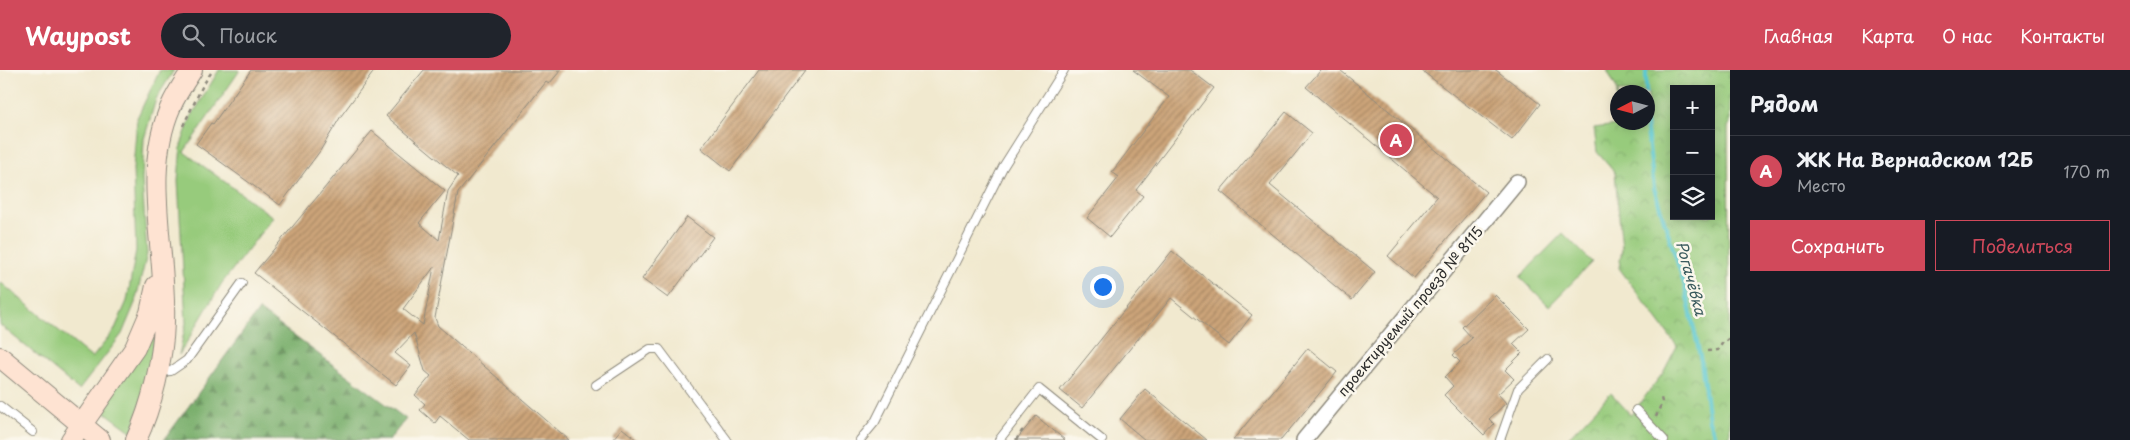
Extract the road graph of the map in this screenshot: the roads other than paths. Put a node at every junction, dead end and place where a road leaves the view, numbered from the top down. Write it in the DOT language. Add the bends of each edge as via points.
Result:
graph roads {
  1 [pos="192,70"];
  2 [pos="1064,70"];
  3 [pos="1517,182"];
  4 [pos="162,254"];
  5 [pos="242,283"];
  6 [pos="1548,359"];
  7 [pos="4,363"];
  8 [pos="157,372"];
  9 [pos="596,385"];
  10 [pos="0,406"];
  11 [pos="1636,410"];
  12 [pos="34,432"];
  13 [pos="77,433"];
  14 [pos="100,440"];
  15 [pos="136,440"];
  16 [pos="726,440"];
  17 [pos="860,440"];
  18 [pos="999,440"];
  19 [pos="1102,440"];
  20 [pos="1304,440"];
  21 [pos="1500,440"];
  22 [pos="1664,440"];
  1 -- 4 [label="street" via="170,106 160,141 156,179"];
  2 -- 17 [label="lane" via="1003,167 875,422"];
  3 -- 20 [label="street, проектируемый проезд № 8115"];
  4 -- 8 [label="street" via="164,322"];
  4 -- 13 [label="street" via="150,313 135,348"];
  5 -- 8 [label="lane" via="187,360 171,371"];
  6 -- 21 [label="lane" via="1518,389"];
  7 -- 13 [label="street"];
  8 -- 15 [label="street" via="145,422"];
  9 -- 16 [label="lane" via="650,349 659,349"];
  10 -- 12 [label="lane"];
  11 -- 22 [label="lane"];
  13 -- 14 [label="street"];
  18 -- 19 [label="lane" via="1038,389"];
}
